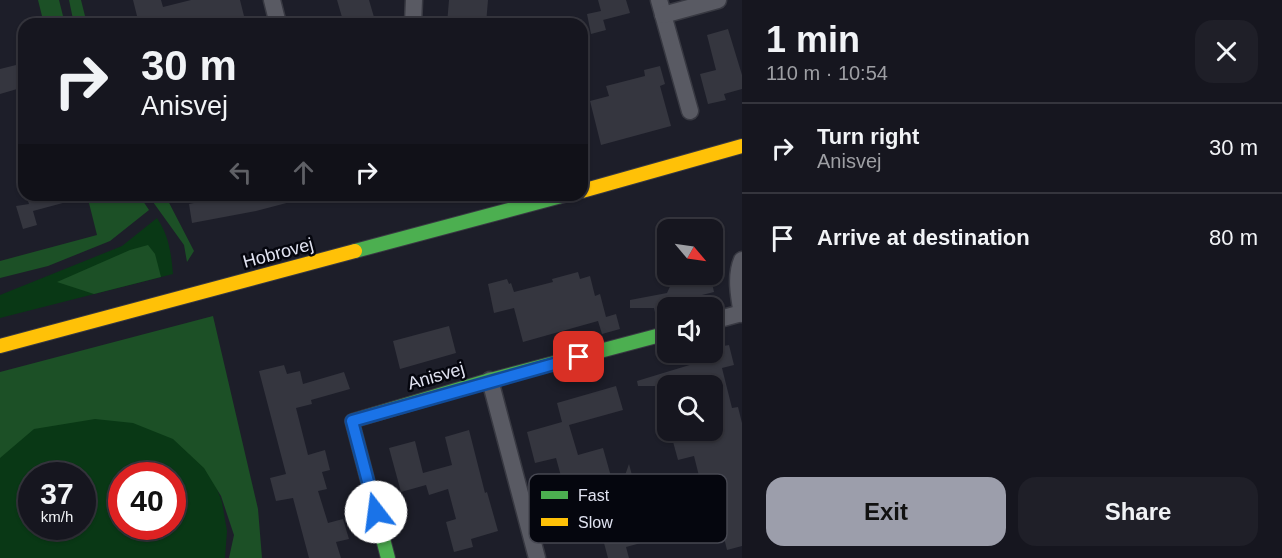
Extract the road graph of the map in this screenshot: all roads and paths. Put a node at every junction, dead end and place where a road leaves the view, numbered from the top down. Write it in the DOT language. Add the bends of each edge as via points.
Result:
graph roads {
  1 [pos="272,0"];
  2 [pos="414,0"];
  3 [pos="718,0"];
  4 [pos="661,8"];
  5 [pos="276,18"];
  6 [pos="413,18"];
  7 [pos="690,111"];
  8 [pos="742,146"];
  9 [pos="742,152"];
  10 [pos="701,159"];
  11 [pos="588,188"];
  12 [pos="543,201"];
  13 [pos="742,260"];
  14 [pos="742,314"];
  15 [pos="723,318"];
  16 [pos="657,336"];
  17 [pos="0,346"];
  18 [pos="490,380"];
  19 [pos="529,528"];
  20 [pos="533,543"];
  21 [pos="388,558"];
  22 [pos="537,558"];
  1 -- 5 [label="street"];
  2 -- 6 [label="street"];
  3 -- 4 [label="street"];
  4 -- 7 [label="street"];
  8 -- 10 [label="main road"];
  9 -- 10 [label="main road"];
  10 -- 11 [label="main road"];
  12 -- 17 [label="main road, Hobrovej"];
  13 -- 14 [label="street" via="738,284"];
  14 -- 15 [label="street"];
  16 -- 18 [label="main road, Anisvej"];
  18 -- 19 [label="street"];
  18 -- 21 [label="main road, Anisvej" via="352,421"];
  20 -- 22 [label="street"];
}
